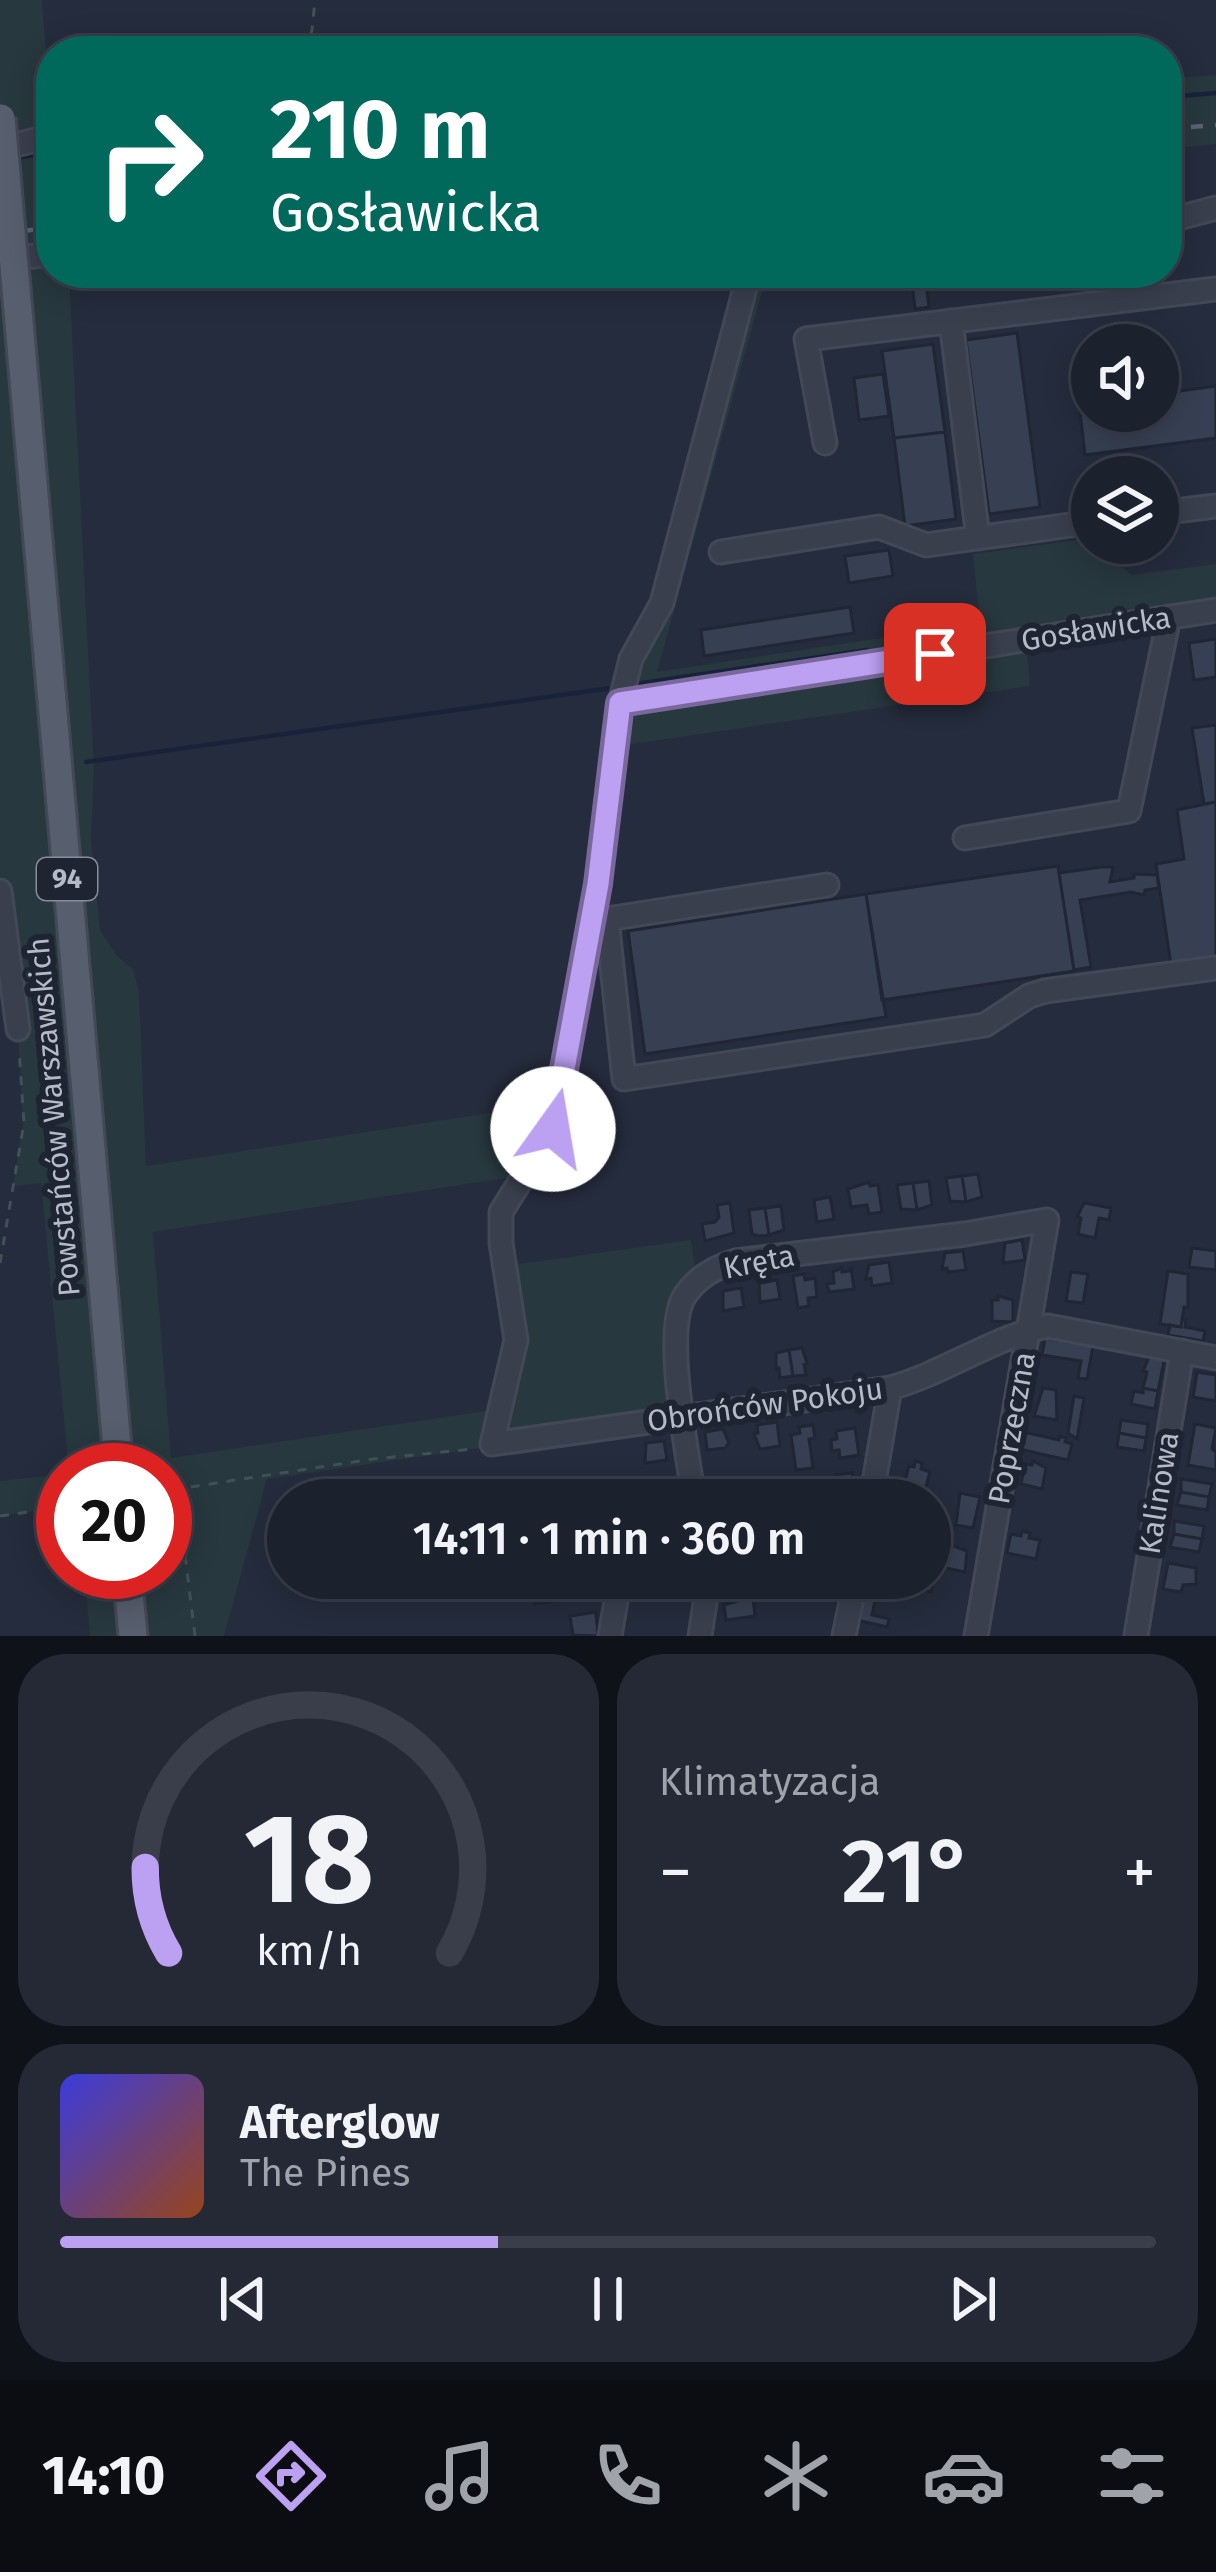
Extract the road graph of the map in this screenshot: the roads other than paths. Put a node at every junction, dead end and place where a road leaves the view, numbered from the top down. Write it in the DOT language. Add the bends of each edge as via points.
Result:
graph roads {
  1 [pos="0,115"];
  2 [pos="36,140"];
  3 [pos="0,149"];
  4 [pos="1216,208"];
  5 [pos="1182,217"];
  6 [pos="36,256"];
  7 [pos="0,260"];
  8 [pos="745,288"];
  9 [pos="1131,288"];
  10 [pos="1216,289"];
  11 [pos="1132,299"];
  12 [pos="951,321"];
  13 [pos="825,443"];
  14 [pos="1216,506"];
  15 [pos="1179,511"];
  16 [pos="1071,525"];
  17 [pos="978,538"];
  18 [pos="721,552"];
  19 [pos="1216,610"];
  20 [pos="1168,617"];
  21 [pos="620,703"];
  22 [pos="965,838"];
  23 [pos="827,885"];
  24 [pos="0,891"];
  25 [pos="1216,968"];
  26 [pos="18,1029"];
  27 [pos="1047,1220"];
  28 [pos="1029,1330"];
  29 [pos="1183,1351"];
  30 [pos="1216,1358"];
  31 [pos="890,1388"];
  32 [pos="684,1418"];
  33 [pos="117,1443"];
  34 [pos="691,1479"];
  35 [pos="875,1479"];
  36 [pos="130,1599"];
  37 [pos="616,1599"];
  38 [pos="705,1599"];
  39 [pos="852,1599"];
  40 [pos="133,1636"];
  41 [pos="610,1636"];
  42 [pos="700,1636"];
  43 [pos="844,1636"];
  44 [pos="976,1636"];
  45 [pos="1136,1636"];
  1 -- 33 [label="main road, Powstańców Warszawskich / 94, bridge"];
  2 -- 3 [label="street"];
  4 -- 5 [label="street"];
  6 -- 7 [label="street"];
  8 -- 21 [label="street" via="662,602 631,659"];
  9 -- 11 [label="street"];
  10 -- 11 [label="street"];
  11 -- 12 [label="street"];
  12 -- 13 [label="street" via="806,339"];
  12 -- 17 [label="street"];
  14 -- 15 [label="street"];
  16 -- 17 [label="street"];
  17 -- 18 [label="street" via="926,545 879,526"];
  19 -- 20 [label="street, Gosławicka"];
  20 -- 21 [label="street, Gosławicka"];
  20 -- 22 [label="street" via="1129,811"];
  21 -- 32 [label="street, Obrońców Pokoju" via="598,884 553,1129 501,1212 516,1340 492,1444"];
  23 -- 25 [label="street" via="607,919 624,1079 985,1025 1046,991"];
  24 -- 26 [label="street"];
  27 -- 28 [label="street, Poprzeczna"];
  27 -- 32 [label="street, Kręta" via="717,1267 684,1297 677,1315"];
  28 -- 29 [label="street" via="1048,1326"];
  28 -- 31 [label="street, Obrońców Pokoju"];
  28 -- 44 [label="street, Poprzeczna"];
  29 -- 30 [label="street"];
  29 -- 45 [label="street, Kalinowa"];
  31 -- 32 [label="street, Obrońców Pokoju"];
  31 -- 35 [label="street"];
  32 -- 34 [label="street, Kręta"];
  36 -- 40 [label="main road"];
  37 -- 41 [label="street"];
  38 -- 42 [label="street"];
  39 -- 43 [label="street"];
}
